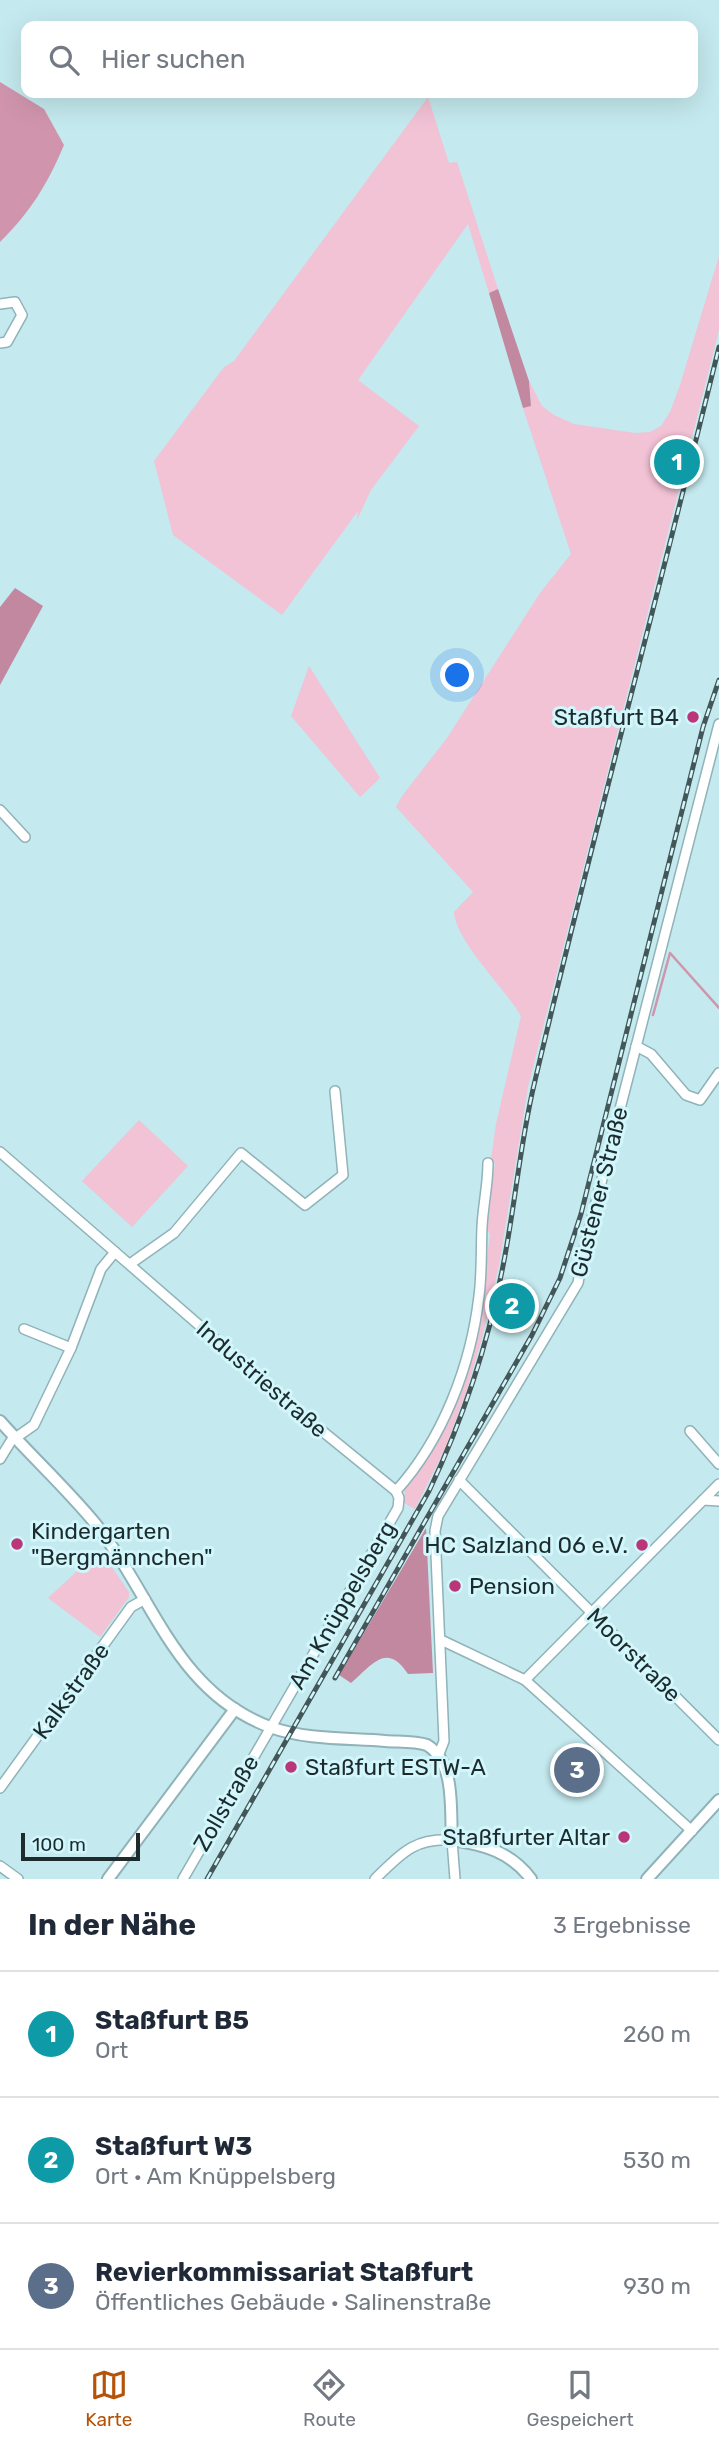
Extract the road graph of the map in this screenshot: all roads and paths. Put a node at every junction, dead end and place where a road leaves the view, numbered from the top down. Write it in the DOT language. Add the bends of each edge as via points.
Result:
graph roads {
  1 [pos="0,304"];
  2 [pos="0,343"];
  3 [pos="719,724"];
  4 [pos="0,810"];
  5 [pos="25,837"];
  6 [pos="636,1046"];
  7 [pos="719,1073"];
  8 [pos="335,1091"];
  9 [pos="0,1152"];
  10 [pos="488,1163"];
  11 [pos="115,1252"];
  12 [pos="130,1264"];
  13 [pos="24,1329"];
  14 [pos="71,1348"];
  15 [pos="0,1421"];
  16 [pos="690,1431"];
  17 [pos="15,1438"];
  18 [pos="0,1459"];
  19 [pos="719,1464"];
  20 [pos="459,1480"];
  21 [pos="719,1484"];
  22 [pos="396,1491"];
  23 [pos="703,1500"];
  24 [pos="719,1501"];
  25 [pos="145,1599"];
  26 [pos="591,1613"];
  27 [pos="441,1640"];
  28 [pos="525,1679"];
  29 [pos="235,1709"];
  30 [pos="271,1727"];
  31 [pos="719,1740"];
  32 [pos="439,1754"];
  33 [pos="0,1787"];
  34 [pos="719,1800"];
  35 [pos="691,1831"];
  36 [pos="452,1840"];
  37 [pos="0,1866"];
  38 [pos="18,1879"];
  39 [pos="108,1879"];
  40 [pos="183,1879"];
  41 [pos="375,1879"];
  42 [pos="456,1879"];
  43 [pos="531,1879"];
  44 [pos="647,1879"];
  1 -- 2 [label="street" via="15,302 22,315 7,342"];
  3 -- 6 [label="street, Güstener Straße"];
  4 -- 5 [label="street"];
  6 -- 7 [label="street" via="652,1054 685,1095 699,1100"];
  6 -- 20 [label="street, Güstener Straße" via="578,1283"];
  8 -- 12 [label="street" via="342,1175 305,1205 241,1153 174,1233"];
  9 -- 11 [label="street, Industriestraße"];
  10 -- 22 [label="street, Am Knüppelsberg" via="479,1298 470,1342 441,1424 427,1452"];
  11 -- 12 [label="street, Industriestraße"];
  11 -- 14 [label="street" via="101,1269"];
  12 -- 22 [label="street, Industriestraße"];
  13 -- 14 [label="street"];
  14 -- 17 [label="street" via="34,1426"];
  15 -- 17 [label="main road"];
  16 -- 19 [label="street"];
  17 -- 18 [label="street"];
  17 -- 25 [label="main road" via="93,1521"];
  20 -- 26 [label="street, Moorstraße"];
  20 -- 27 [label="street, Güstener Straße" via="438,1516 435,1531"];
  21 -- 23 [label="street"];
  22 -- 30 [label="street, Am Knüppelsberg" via="398,1508"];
  23 -- 24 [label="street"];
  23 -- 26 [label="street"];
  25 -- 29 [label="main road" via="186,1666"];
  25 -- 33 [label="street, Kalkstraße" via="131,1607"];
  26 -- 28 [label="street"];
  26 -- 31 [label="street, Moorstraße"];
  27 -- 28 [label="street"];
  27 -- 32 [label="street, Güstener Straße" via="444,1741"];
  28 -- 35 [label="street"];
  29 -- 30 [label="main road"];
  29 -- 39 [label="main road"];
  30 -- 32 [label="main road" via="313,1736 422,1743"];
  30 -- 40 [label="street, Zollstraße"];
  32 -- 36 [label="main road, Güstener Straße" via="448,1769"];
  34 -- 35 [label="main road"];
  35 -- 44 [label="main road"];
  36 -- 41 [label="street" via="417,1843"];
  36 -- 42 [label="street"];
  36 -- 43 [label="main road" via="491,1848"];
  37 -- 38 [label="street"];
}
